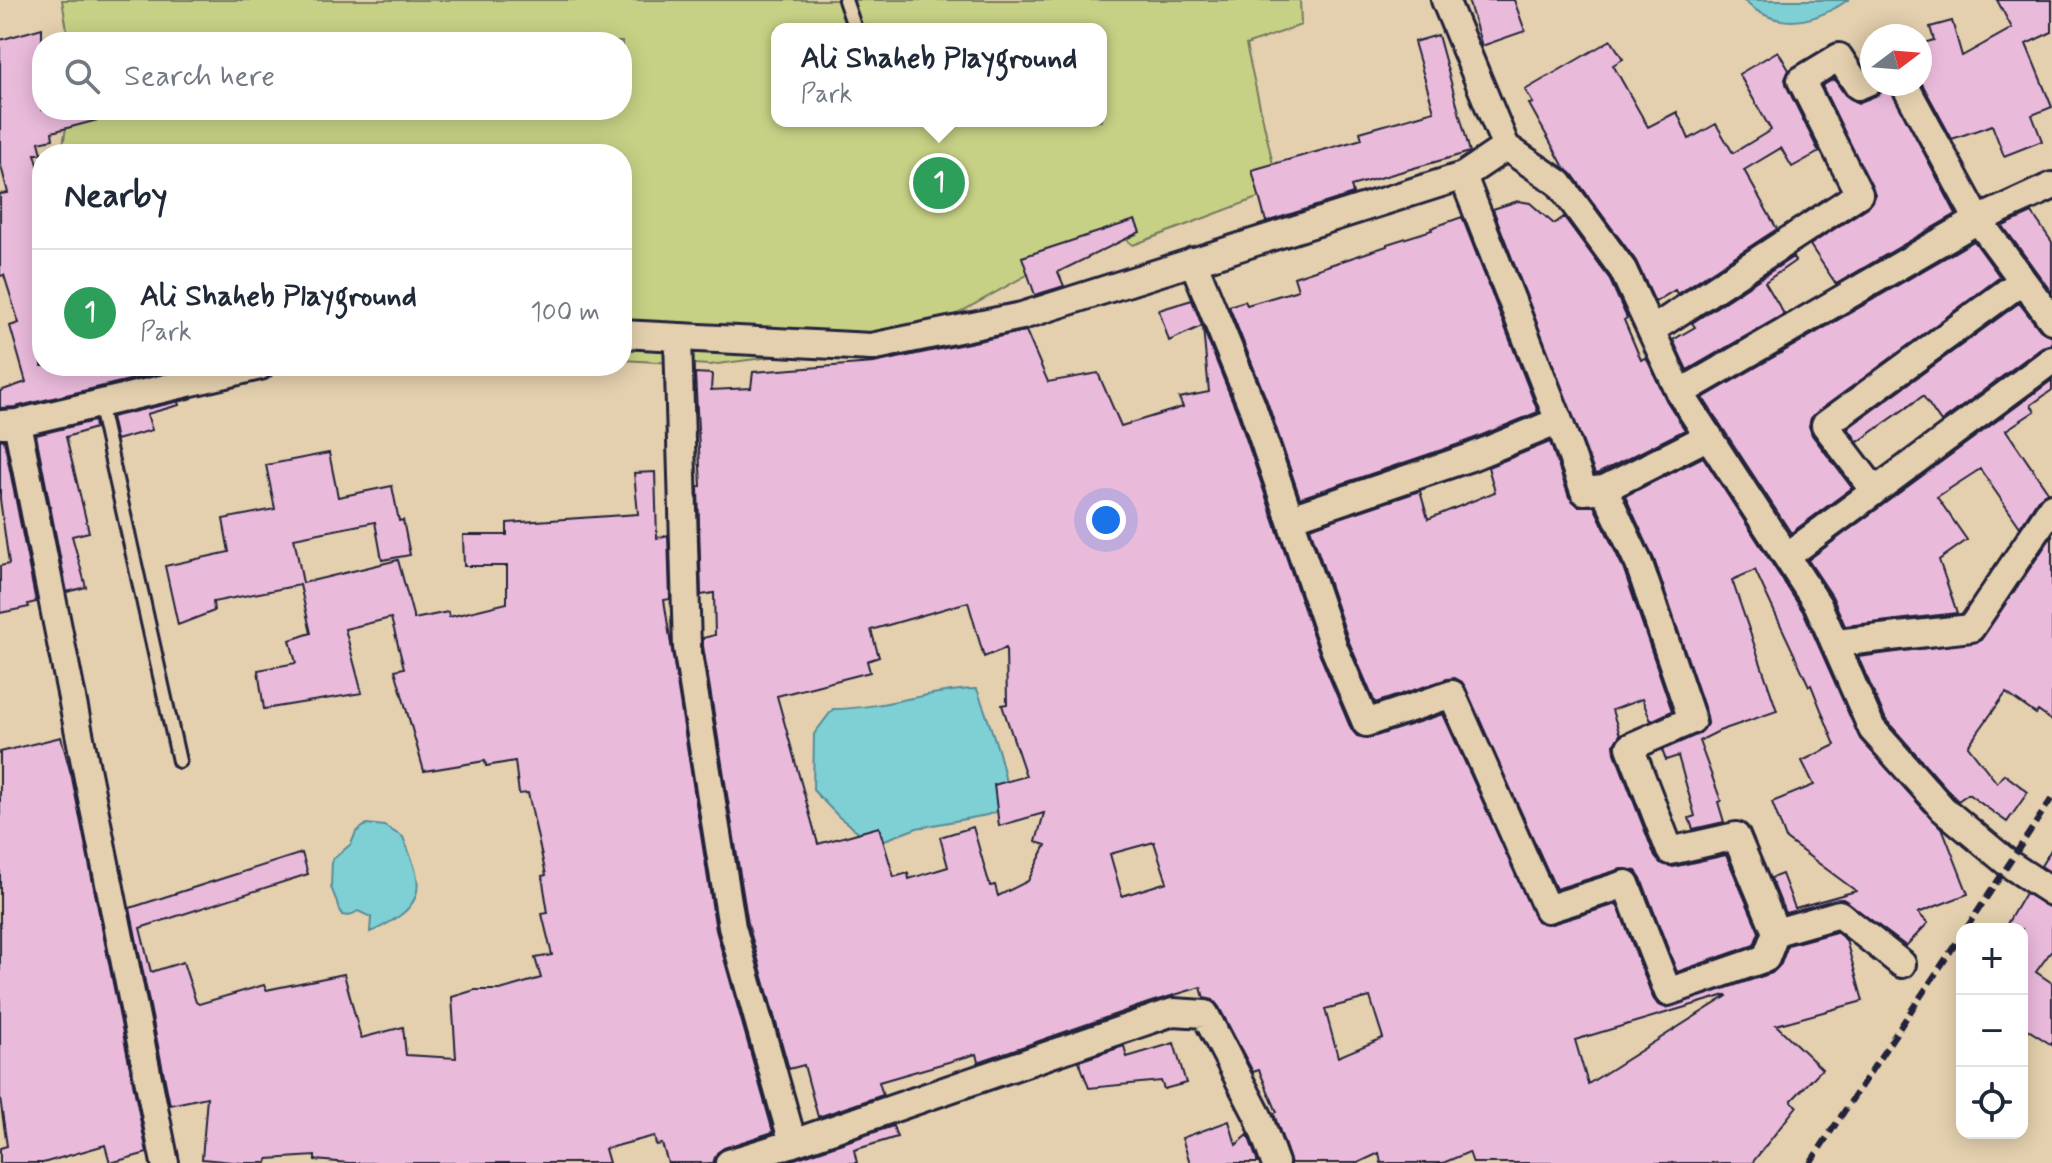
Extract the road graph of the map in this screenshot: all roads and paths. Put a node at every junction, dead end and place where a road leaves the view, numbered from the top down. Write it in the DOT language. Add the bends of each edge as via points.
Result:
graph roads {
  1 [pos="845,0"];
  2 [pos="1445,0"];
  3 [pos="853,23"];
  4 [pos="1860,85"];
  5 [pos="1911,96"];
  6 [pos="1506,147"];
  7 [pos="1463,176"];
  8 [pos="2052,186"];
  9 [pos="1978,220"];
  10 [pos="1193,261"];
  11 [pos="2022,281"];
  12 [pos="2052,320"];
  13 [pos="1652,330"];
  14 [pos="632,335"];
  15 [pos="678,338"];
  16 [pos="2052,360"];
  17 [pos="216,376"];
  18 [pos="1680,393"];
  19 [pos="99,403"];
  20 [pos="1559,421"];
  21 [pos="8,424"];
  22 [pos="1709,436"];
  23 [pos="1604,489"];
  24 [pos="1875,491"];
  25 [pos="2052,507"];
  26 [pos="1291,518"];
  27 [pos="1787,556"];
  28 [pos="1836,643"];
  29 [pos="179,761"];
  30 [pos="2052,892"];
  31 [pos="1776,932"];
  32 [pos="1902,964"];
  33 [pos="793,1143"];
  34 [pos="165,1163"];
  35 [pos="729,1163"];
  36 [pos="1275,1163"];
  1 -- 3 [label="lane"];
  2 -- 6 [label="street"];
  4 -- 13 [label="street" via="1839,57 1801,80 1859,194"];
  5 -- 9 [label="street"];
  6 -- 7 [label="street"];
  6 -- 13 [label="street" via="1559,183 1623,270"];
  7 -- 10 [label="street"];
  7 -- 20 [label="street"];
  8 -- 9 [label="street"];
  9 -- 11 [label="street"];
  9 -- 18 [label="street"];
  10 -- 15 [label="street" via="1022,316 871,347"];
  10 -- 26 [label="street"];
  11 -- 12 [label="street"];
  11 -- 24 [label="street" via="1825,425"];
  13 -- 18 [label="street"];
  14 -- 15 [label="street"];
  15 -- 33 [label="street" via="687,647 732,927"];
  16 -- 24 [label="street"];
  17 -- 19 [label="street"];
  18 -- 22 [label="street"];
  19 -- 21 [label="street"];
  19 -- 29 [label="lane"];
  20 -- 23 [label="street" via="1584,491"];
  20 -- 26 [label="street"];
  21 -- 34 [label="street"];
  22 -- 23 [label="street"];
  22 -- 27 [label="street"];
  23 -- 31 [label="street" via="1639,564 1692,720 1630,747 1670,851 1736,836"];
  24 -- 27 [label="street"];
  25 -- 28 [label="street" via="1971,628"];
  26 -- 31 [label="street" via="1334,648 1366,723 1452,694 1547,909 1626,884 1668,992 1766,958"];
  27 -- 28 [label="street"];
  28 -- 30 [label="street" via="1872,729 1943,809"];
  31 -- 32 [label="street" via="1839,914"];
  33 -- 35 [label="street"];
  33 -- 36 [label="street" via="1173,1012 1205,1014 1258,1116"];
}
